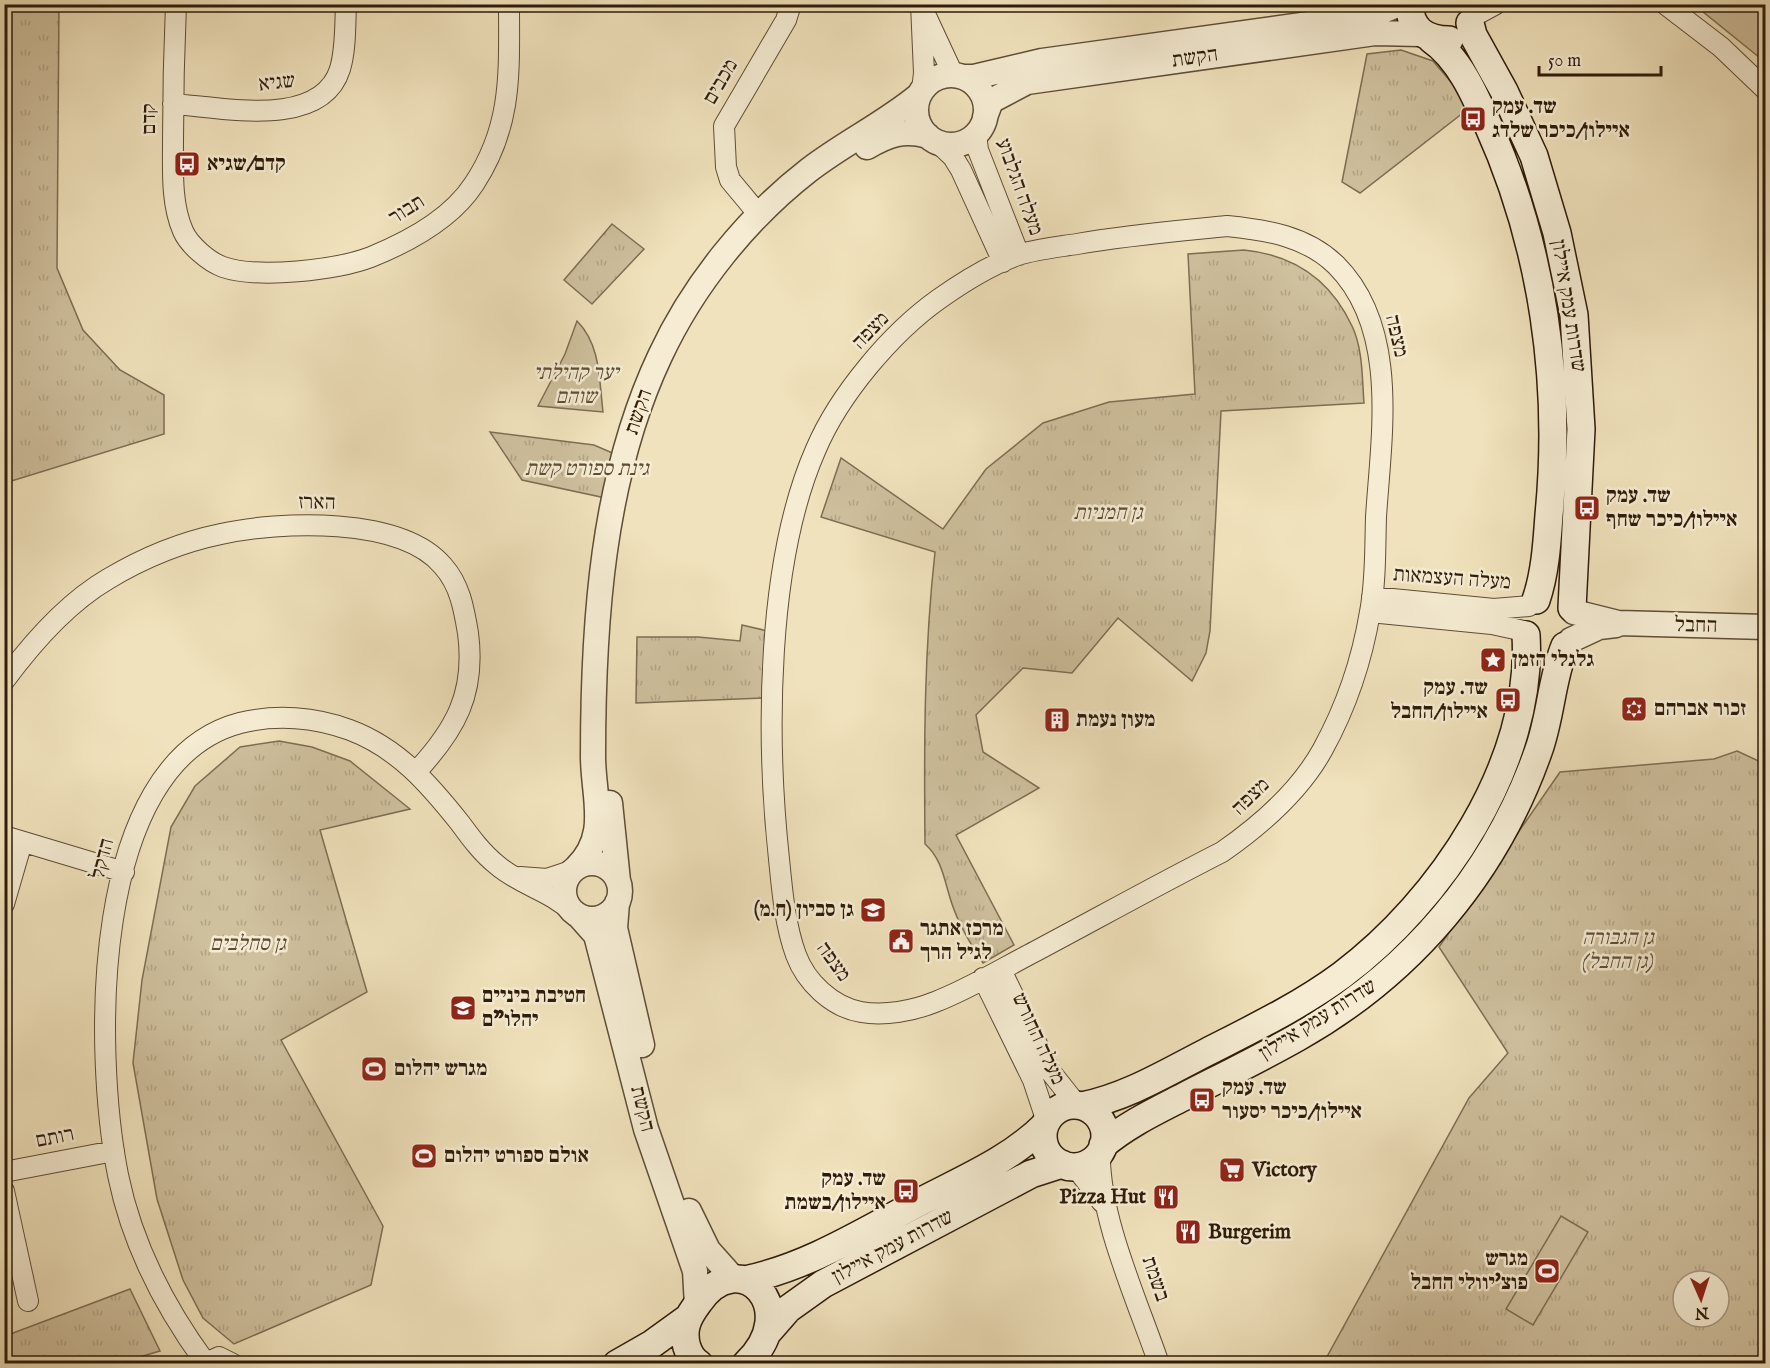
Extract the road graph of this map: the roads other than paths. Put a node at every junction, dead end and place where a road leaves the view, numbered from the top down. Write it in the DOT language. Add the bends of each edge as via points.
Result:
graph roads {
  1 [pos="176,4"];
  2 [pos="346,4"];
  3 [pos="509,4"];
  4 [pos="791,4"];
  5 [pos="1400,4"];
  6 [pos="1410,4"];
  7 [pos="1665,4"];
  8 [pos="921,6"];
  9 [pos="1479,12"];
  10 [pos="1426,36"];
  11 [pos="959,76"];
  12 [pos="1766,90"];
  13 [pos="920,93"];
  14 [pos="173,104"];
  15 [pos="980,126"];
  16 [pos="932,139"];
  17 [pos="760,216"];
  18 [pos="184,232"];
  19 [pos="1011,259"];
  20 [pos="1371,604"];
  21 [pos="1573,610"];
  22 [pos="1528,618"];
  23 [pos="1627,623"];
  24 [pos="1766,627"];
  25 [pos="1568,643"];
  26 [pos="4,681"];
  27 [pos="416,772"];
  28 [pos="13,839"];
  29 [pos="574,869"];
  30 [pos="124,872"];
  31 [pos="508,874"];
  32 [pos="618,892"];
  33 [pos="4,904"];
  34 [pos="576,914"];
  35 [pos="1001,970"];
  36 [pos="983,978"];
  37 [pos="1080,1106"];
  38 [pos="1046,1123"];
  39 [pos="1102,1148"];
  40 [pos="114,1151"];
  41 [pos="1066,1165"];
  42 [pos="4,1172"];
  43 [pos="4,1191"];
  44 [pos="1106,1210"];
  45 [pos="10,1245"];
  46 [pos="739,1279"];
  47 [pos="28,1301"];
  48 [pos="692,1311"];
  49 [pos="757,1352"];
  50 [pos="204,1363"];
  51 [pos="233,1364"];
  52 [pos="617,1364"];
  53 [pos="699,1364"];
  54 [pos="1159,1364"];
  1 -- 14 [label="street, קדם"];
  2 -- 14 [label="street, שגיא" via="340,70 328,89 311,103 263,110"];
  3 -- 18 [label="street, תבור" via="509,79 505,115 493,149 474,185 414,237 369,258 325,268 268,273 223,267 200,252"];
  4 -- 17 [label="street, מכבים" via="786,20 724,126 730,180"];
  5 -- 11 [label="street, הקשת" via="1373,15 1042,61 974,77"];
  6 -- 10 [label="main road" via="1414,25"];
  7 -- 12 [label="street" via="1721,47"];
  8 -- 11 [label="street" via="951,70"];
  8 -- 13 [label="street" via="924,73"];
  9 -- 10 [label="main road" via="1458,36 1448,40"];
  9 -- 21 [label="main road, שדרות עמק איילון" via="1473,35 1534,156 1557,233 1574,315 1581,429"];
  10 -- 15 [label="street, הקשת" via="1375,33 1027,82 992,101"];
  10 -- 22 [label="main road, שדרות עמק איילון" via="1442,46 1456,64 1507,166 1541,292 1550,358 1553,429 1546,544"];
  11 -- 13 [label="street" via="938,77"];
  11 -- 15 [label="street" via="975,85 982,95"];
  13 -- 16 [label="street" via="917,119"];
  13 -- 17 [label="street, הקשת" via="808,171"];
  14 -- 18 [label="street, קדם" via="176,202"];
  15 -- 16 [label="street" via="958,144"];
  15 -- 19 [label="street, מעלה הגלבוע" via="978,150"];
  16 -- 19 [label="street, מעלה הגלבוע" via="953,157"];
  16 -- 32 [label="street, הקשת" via="902,133 882,139 793,202 739,259 703,306 665,379 634,470 613,616 607,766"];
  17 -- 29 [label="street, הקשת" via="709,274 676,325 649,382 621,467 596,654 593,766 597,829 588,856"];
  19 -- 20 [label="street, מצפה" via="1118,237 1227,226 1282,233 1335,265 1368,315 1378,356 1382,428"];
  19 -- 36 [label="street, מצפה" via="936,301 899,334 840,407 816,448 800,495 777,625 772,757 781,876 797,958 812,982 833,1002 858,1012 902,1011 935,1002"];
  20 -- 22 [label="street, מעלה העצמאות" via="1494,609"];
  20 -- 35 [label="street, מצפה" via="1353,680 1322,751 1303,778 1252,832 1222,852"];
  21 -- 22 [label="main road" via="1566,601 1554,597"];
  21 -- 23 [label="street, החבל"];
  21 -- 25 [label="main road" via="1577,626"];
  22 -- 25 [label="main road" via="1534,645 1546,650"];
  22 -- 37 [label="main road, שדרות עמק איילון" via="1527,670 1519,714 1496,780 1454,857 1385,939 1340,976 1284,1011 1126,1093"];
  23 -- 24 [label="street, החבל"];
  23 -- 25 [label="street, החבל" via="1599,627"];
  25 -- 39 [label="main road, שדרות עמק איילון" via="1556,672 1545,731 1514,812 1478,873 1429,935 1383,980 1330,1018 1138,1120"];
  26 -- 27 [label="street, הארז" via="48,627 106,580 142,560 213,536 268,527 315,526 396,537 425,550 456,583 465,612 469,647 460,712 449,734"];
  27 -- 30 [label="street, הדקל" via="374,741 326,723 278,717 231,726 208,735 188,750 160,782 142,812"];
  27 -- 31 [label="street, הדקל" via="486,856"];
  28 -- 30 [label="street"];
  28 -- 33 [label="street"];
  29 -- 31 [label="street" via="547,879"];
  29 -- 32 [label="street" via="588,863 607,868"];
  29 -- 34 [label="street" via="563,896"];
  30 -- 40 [label="street, הדקל" via="114,922 106,1010 108,1104"];
  31 -- 34 [label="street, הדקל" via="560,900"];
  32 -- 34 [label="street" via="613,910 597,919"];
  32 -- 46 [label="street, הקשת" via="615,928 675,1173 708,1250"];
  34 -- 48 [label="street, הקשת" via="596,935 646,1129 695,1271"];
  35 -- 36 [label="street, מצפה"];
  35 -- 37 [label="street, מעלה החורש" via="1050,1071"];
  36 -- 38 [label="street, מעלה החורש" via="1033,1080"];
  37 -- 38 [label="main road" via="1059,1109"];
  37 -- 39 [label="main road" via="1092,1110 1103,1124"];
  38 -- 41 [label="main road" via="1043,1135 1047,1151"];
  38 -- 46 [label="main road, שדרות עמק איילון" via="1029,1141 1001,1160 811,1259 774,1274"];
  39 -- 41 [label="main road" via="1085,1164"];
  39 -- 44 [label="street, בשמת" via="1100,1179"];
  40 -- 42 [label="street, רותם"];
  40 -- 50 [label="street, הדקל" via="126,1208 151,1274"];
  41 -- 44 [label="street, בשמת" via="1088,1183"];
  41 -- 49 [label="main road, שדרות עמק איילון" via="1031,1174 823,1284 788,1309"];
  43 -- 45 [label="street"];
  44 -- 54 [label="street, בשמת"];
  45 -- 47 [label="street"];
  46 -- 48 [label="main road, שדרות עמק איילון" via="714,1284"];
  46 -- 49 [label="main road" via="762,1293 770,1306 770,1326"];
  48 -- 52 [label="main road" via="652,1344"];
  48 -- 53 [label="main road" via="685,1344"];
  50 -- 51 [label="street" via="219,1357"];
}
